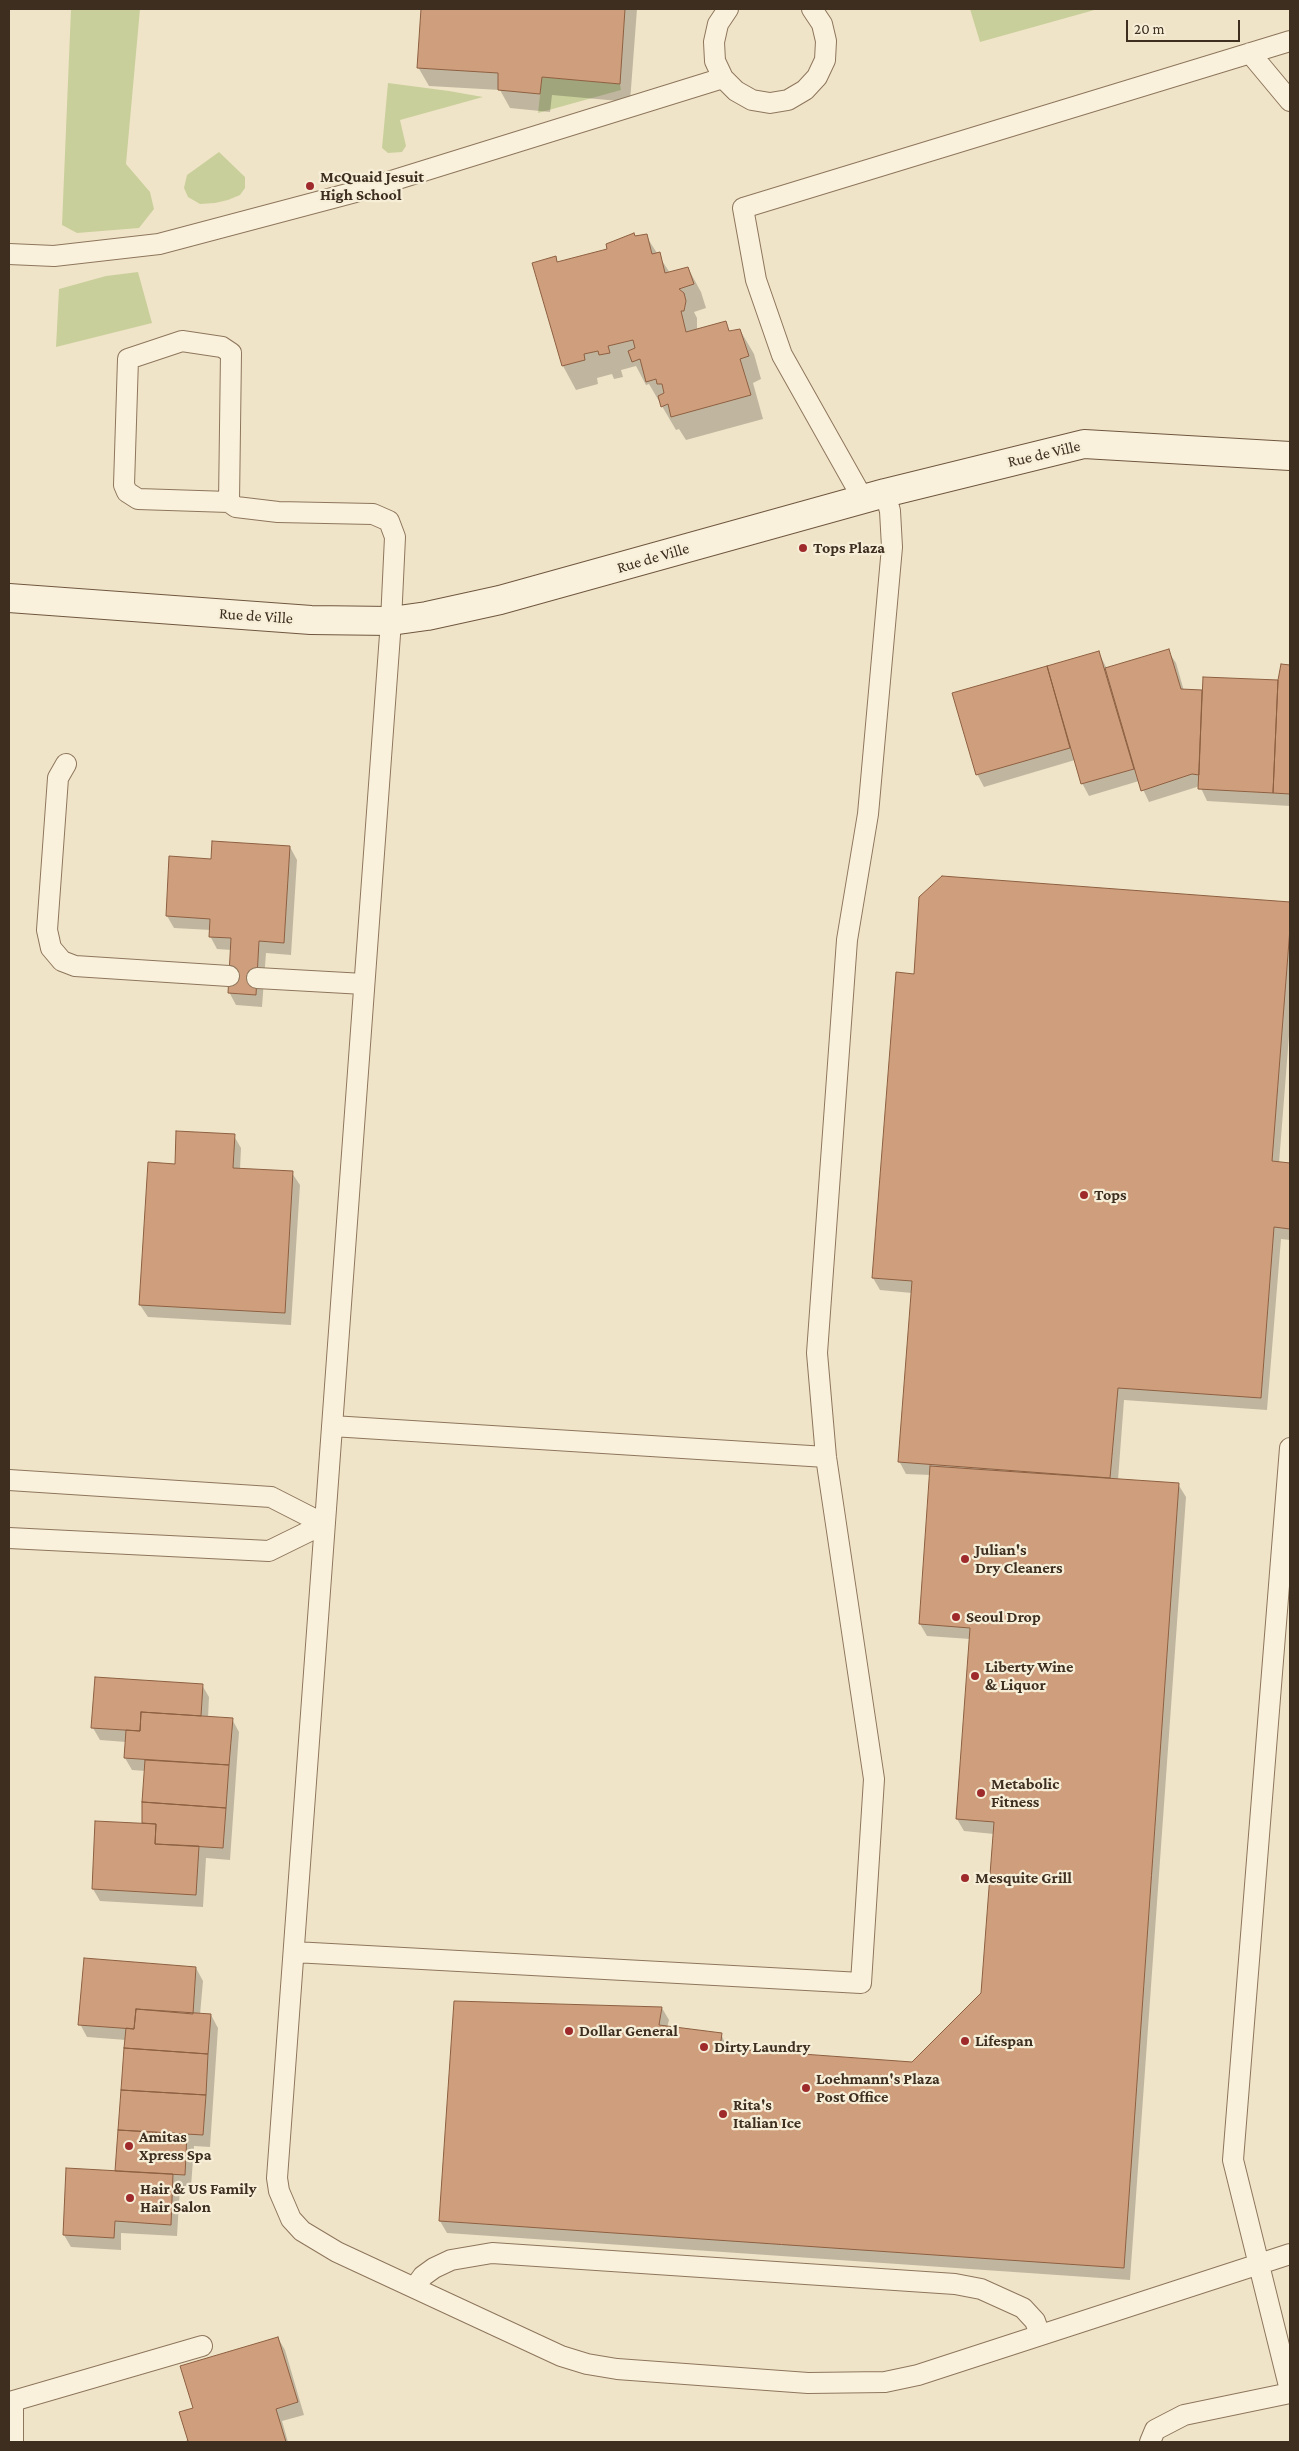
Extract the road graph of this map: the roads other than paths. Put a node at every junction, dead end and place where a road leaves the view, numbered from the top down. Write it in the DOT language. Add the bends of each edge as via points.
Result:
graph roads {
  1 [pos="728,9"];
  2 [pos="812,9"];
  3 [pos="1290,41"];
  4 [pos="1250,53"];
  5 [pos="723,78"];
  6 [pos="1290,101"];
  7 [pos="9,254"];
  8 [pos="1290,456"];
  9 [pos="874,496"];
  10 [pos="228,502"];
  11 [pos="9,598"];
  12 [pos="391,621"];
  13 [pos="66,764"];
  14 [pos="229,976"];
  15 [pos="257,978"];
  16 [pos="364,984"];
  17 [pos="332,1426"];
  18 [pos="1290,1448"];
  19 [pos="826,1457"];
  20 [pos="9,1480"];
  21 [pos="324,1524"];
  22 [pos="9,1538"];
  23 [pos="294,1952"];
  24 [pos="1290,2254"];
  25 [pos="1258,2263"];
  26 [pos="415,2288"];
  27 [pos="1040,2335"];
  28 [pos="202,2346"];
  29 [pos="1290,2392"];
  30 [pos="13,2442"];
  31 [pos="1150,2442"];
  1 -- 5 [label="lane" via="718,24 714,42 715,61"];
  2 -- 5 [label="lane" via="822,24 826,41 825,60 817,77 805,90 788,100 770,103 752,100"];
  3 -- 4 [label="lane"];
  4 -- 6 [label="lane"];
  4 -- 9 [label="lane" via="743,208 756,280 782,355"];
  5 -- 7 [label="lane" via="359,190 158,244 54,256"];
  8 -- 9 [label="street, Rue de Ville" via="1084,444"];
  9 -- 12 [label="street, Rue de Ville" via="500,600"];
  9 -- 19 [label="lane" via="890,511 892,547 868,814 847,940 817,1352"];
  10 -- 10 [label="lane" via="231,353 222,347 182,341 128,359 124,485 127,492 138,498"];
  10 -- 12 [label="lane" via="236,507 278,512 373,514 389,521 395,537"];
  11 -- 12 [label="street, Rue de Ville" via="312,620"];
  12 -- 16 [label="lane"];
  13 -- 14 [label="lane" via="58,778 47,930 51,948 62,961 75,966"];
  15 -- 16 [label="lane"];
  16 -- 17 [label="lane"];
  17 -- 19 [label="lane"];
  17 -- 21 [label="lane"];
  18 -- 25 [label="lane" via="1233,2160"];
  19 -- 23 [label="lane" via="874,1778 861,1982"];
  20 -- 21 [label="lane" via="271,1497"];
  21 -- 22 [label="lane" via="269,1551"];
  21 -- 23 [label="lane"];
  23 -- 26 [label="lane" via="278,2178 284,2205 291,2219 316,2240"];
  24 -- 25 [label="lane"];
  25 -- 27 [label="lane"];
  25 -- 29 [label="lane"];
  26 -- 27 [label="lane" via="561,2356 617,2370 808,2383 885,2382 918,2375"];
  26 -- 27 [label="lane" via="423,2276 450,2260 492,2253 955,2284 981,2288 1023,2308"];
  28 -- 30 [label="lane" via="14,2401"];
  29 -- 31 [label="lane" via="1184,2415 1155,2430"];
}
